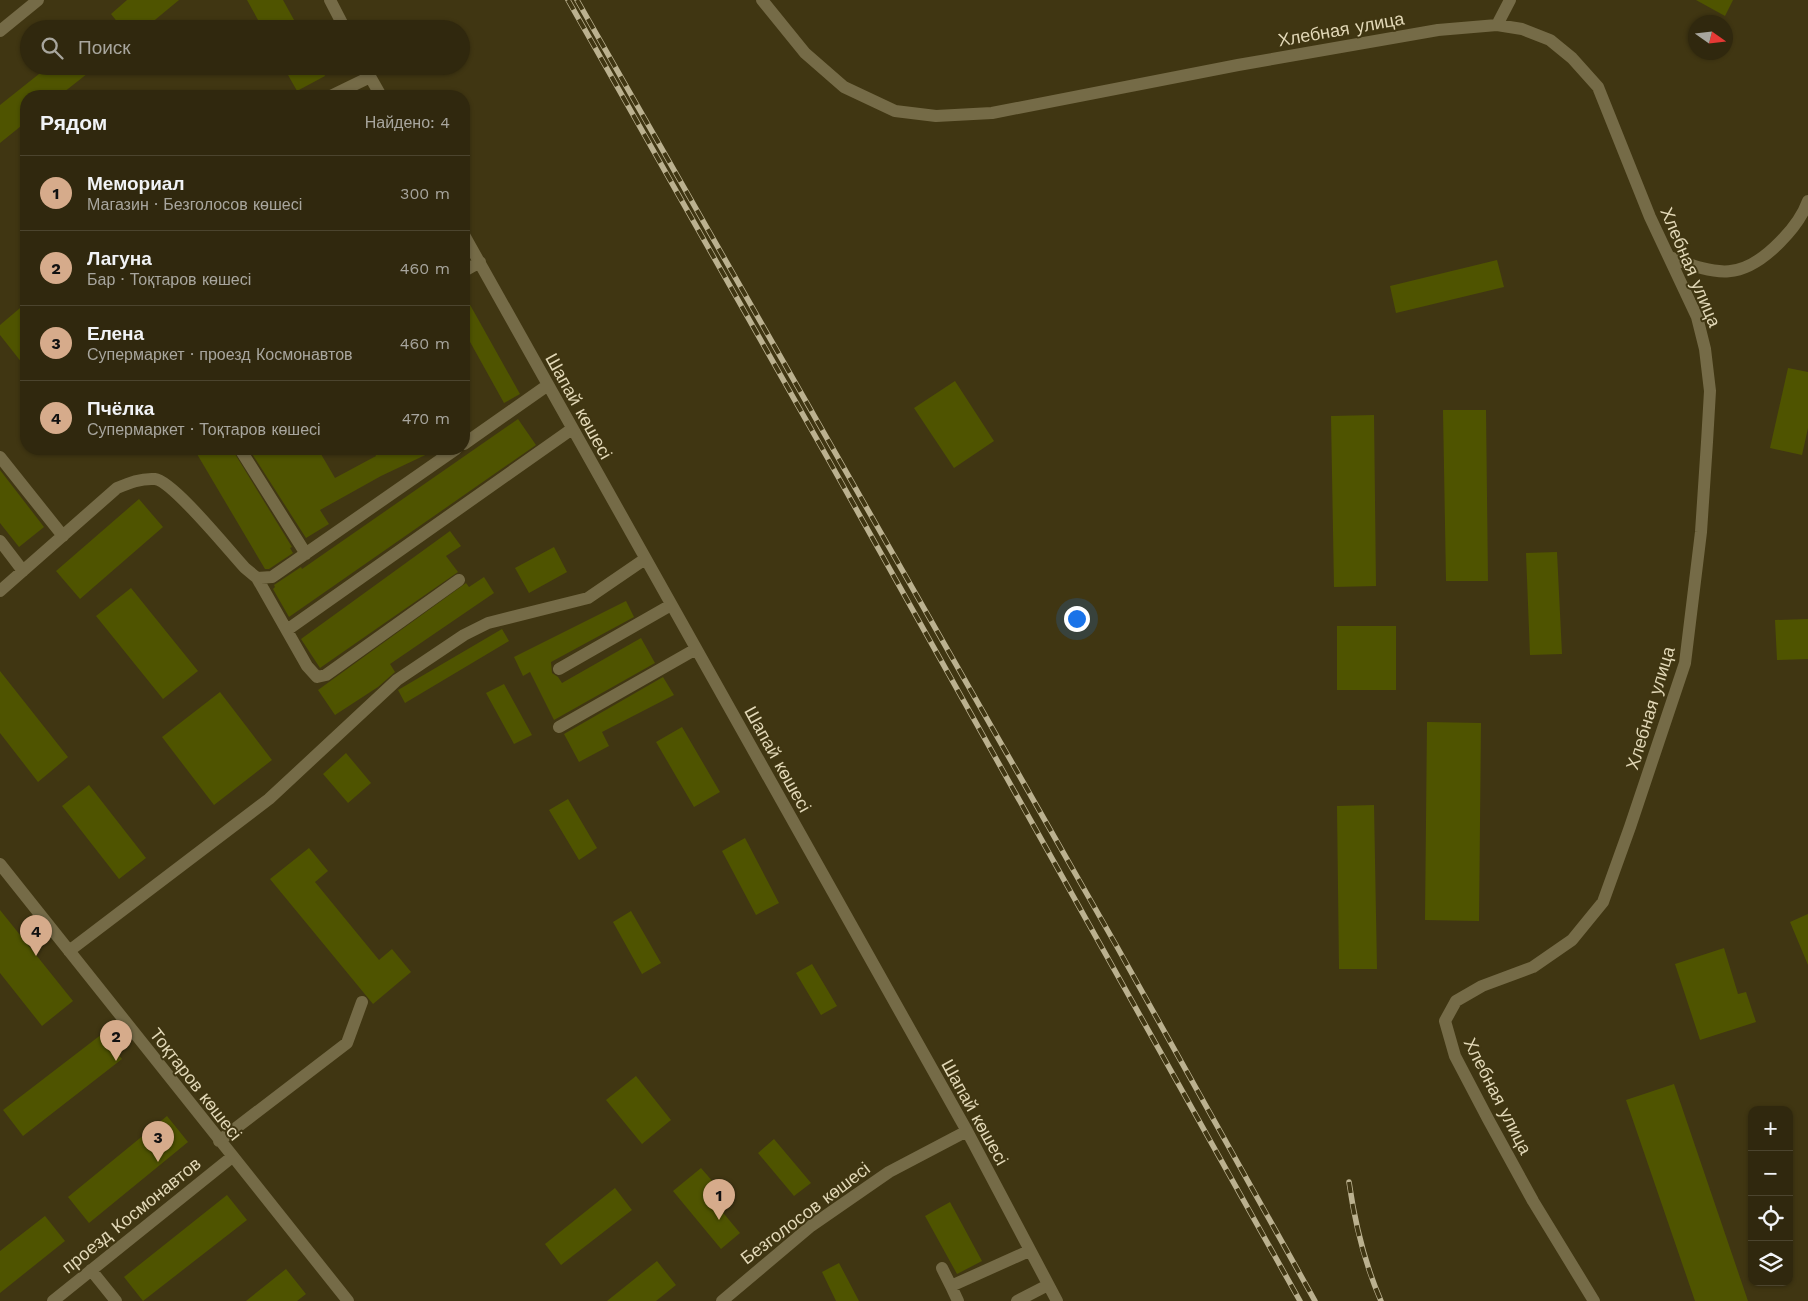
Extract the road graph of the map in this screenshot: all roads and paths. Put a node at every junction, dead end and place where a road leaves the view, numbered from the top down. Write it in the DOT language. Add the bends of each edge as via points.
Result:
graph roads {
  1 [pos="38,0"];
  2 [pos="330,0"];
  3 [pos="762,0"];
  4 [pos="1510,0"];
  5 [pos="340,20"];
  6 [pos="1497,25"];
  7 [pos="0,31"];
  8 [pos="362,75"];
  9 [pos="369,75"];
  10 [pos="340,90"];
  11 [pos="378,90"];
  12 [pos="1808,201"];
  13 [pos="470,246"];
  14 [pos="1670,257"];
  15 [pos="480,262"];
  16 [pos="470,268"];
  17 [pos="548,384"];
  18 [pos="572,429"];
  19 [pos="470,440"];
  20 [pos="244,455"];
  21 [pos="447,455"];
  22 [pos="0,457"];
  23 [pos="63,536"];
  24 [pos="0,541"];
  25 [pos="306,554"];
  26 [pos="645,559"];
  27 [pos="23,571"];
  28 [pos="257,578"];
  29 [pos="459,580"];
  30 [pos="0,591"];
  31 [pos="671,605"];
  32 [pos="287,630"];
  33 [pos="696,649"];
  34 [pos="560,668"];
  35 [pos="559,727"];
  36 [pos="0,864"];
  37 [pos="69,951"];
  38 [pos="362,1002"];
  39 [pos="967,1131"];
  40 [pos="219,1141"];
  41 [pos="232,1157"];
  42 [pos="1029,1251"];
  43 [pos="942,1268"];
  44 [pos="91,1270"];
  45 [pos="1048,1284"];
  46 [pos="951,1286"];
  47 [pos="53,1301"];
  48 [pos="116,1301"];
  49 [pos="348,1301"];
  50 [pos="722,1301"];
  51 [pos="958,1301"];
  52 [pos="1016,1301"];
  53 [pos="1057,1301"];
  54 [pos="1594,1301"];
  1 -- 7 [label="street"];
  2 -- 5 [label="street"];
  3 -- 6 [label="street, Хлебная улица" via="805,53 844,87 894,111 936,116 992,113 1257,61 1438,30"];
  4 -- 6 [label="street"];
  6 -- 14 [label="street, Хлебная улица" via="1522,29 1550,40 1572,58 1598,87"];
  8 -- 10 [label="street"];
  9 -- 11 [label="street"];
  12 -- 14 [label="street" via="1788,234 1764,258 1739,272 1693,267"];
  13 -- 15 [label="street, Шапай көшесі"];
  14 -- 54 [label="street, Хлебная улица" via="1697,317 1710,392 1702,532 1685,663 1603,902 1572,940 1533,967 1482,986 1456,1001 1445,1021 1454,1056 1533,1201"];
  15 -- 16 [label="street"];
  15 -- 17 [label="street, Шапай көшесі"];
  17 -- 18 [label="street, Шапай көшесі"];
  17 -- 19 [label="street"];
  18 -- 26 [label="street, Шапай көшесі"];
  18 -- 32 [label="street"];
  20 -- 25 [label="street"];
  21 -- 25 [label="street"];
  22 -- 23 [label="street"];
  23 -- 27 [label="street"];
  23 -- 28 [label="street" via="117,488 140,480 157,479 179,496"];
  24 -- 27 [label="street"];
  25 -- 28 [label="street" via="272,577"];
  26 -- 31 [label="street, Шапай көшесі"];
  26 -- 37 [label="street" via="588,598 488,623 398,680 269,799"];
  27 -- 30 [label="street"];
  28 -- 32 [label="street"];
  29 -- 32 [label="street" via="326,675 317,676 307,666"];
  31 -- 33 [label="street, Шапай көшесі"];
  31 -- 34 [label="street"];
  33 -- 35 [label="street"];
  33 -- 39 [label="street, Шапай көшесі"];
  36 -- 37 [label="street, Тоқтаров көшесі"];
  37 -- 40 [label="street, Тоқтаров көшесі"];
  38 -- 40 [label="street" via="347,1044"];
  39 -- 42 [label="street, Шапай көшесі"];
  39 -- 50 [label="street, Безголосов көшесі" via="889,1172 819,1220"];
  40 -- 41 [label="street, Тоқтаров көшесі"];
  41 -- 44 [label="street, проезд Космонавтов"];
  41 -- 49 [label="street, Тоқтаров көшесі"];
  42 -- 45 [label="street, Шапай көшесі"];
  42 -- 46 [label="street"];
  43 -- 46 [label="street"];
  44 -- 47 [label="street, проезд Космонавтов"];
  44 -- 48 [label="street"];
  45 -- 52 [label="street"];
  45 -- 53 [label="street, Шапай көшесі"];
  46 -- 51 [label="street"];
}
